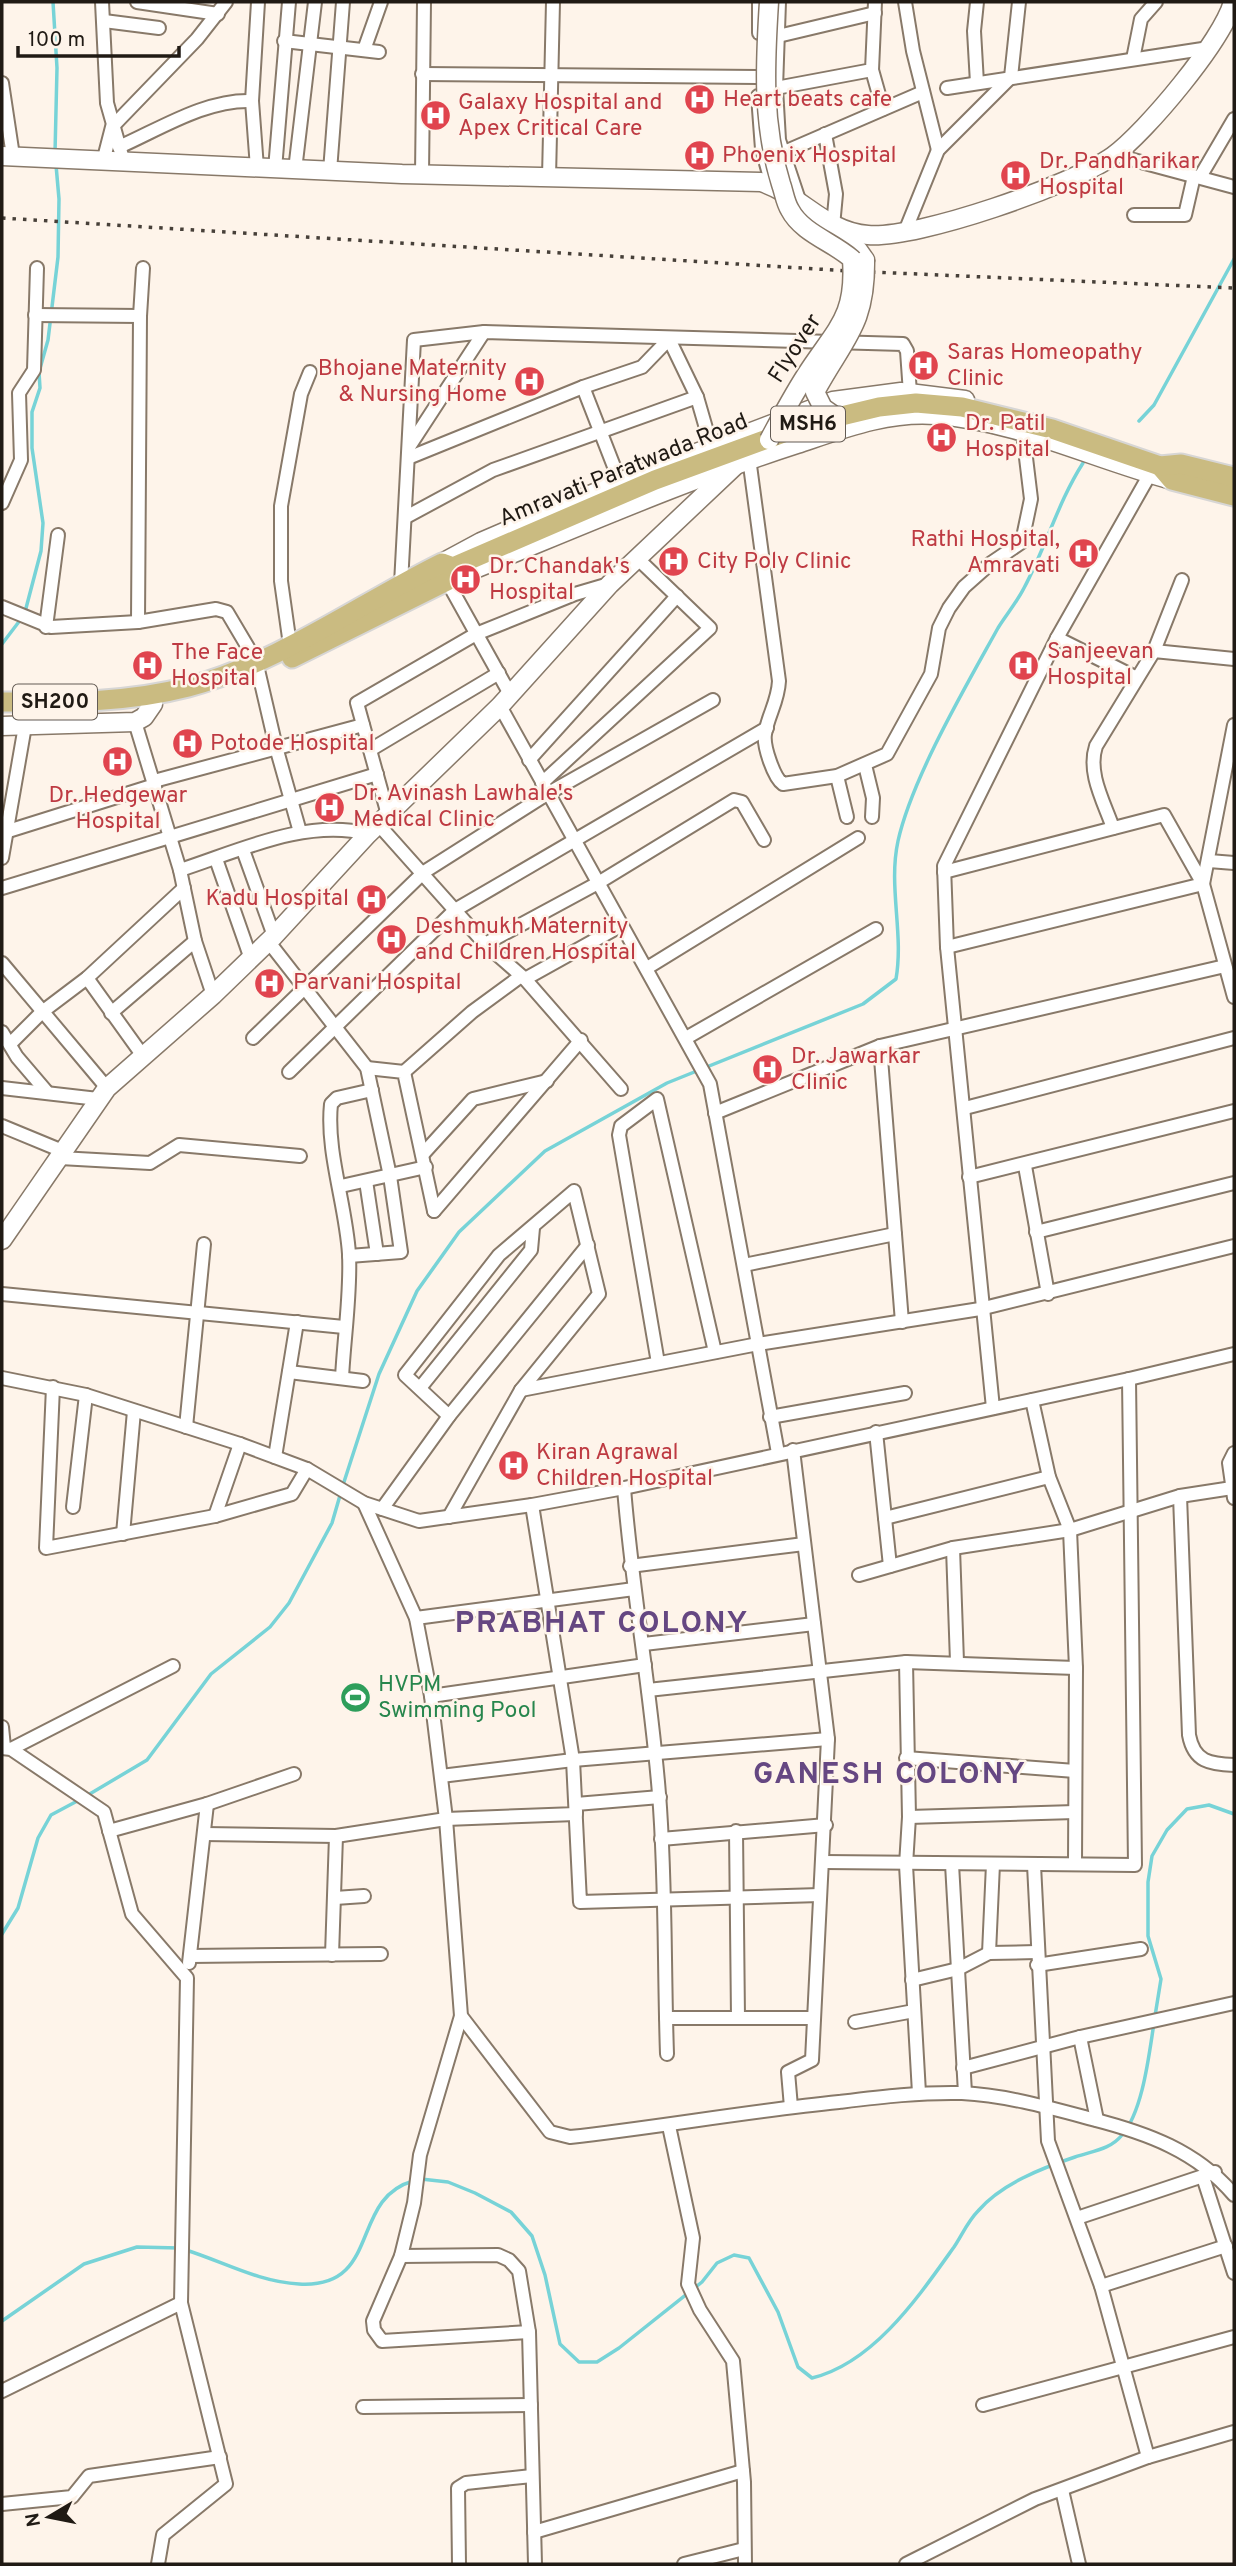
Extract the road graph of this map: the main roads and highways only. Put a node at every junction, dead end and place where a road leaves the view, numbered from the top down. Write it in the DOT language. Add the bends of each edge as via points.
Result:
graph roads {
  1 [pos="769,2"];
  2 [pos="1233,2"];
  3 [pos="15,156"];
  4 [pos="837,245"];
  5 [pos="816,374"];
  6 [pos="836,417"];
  7 [pos="769,440"];
  8 [pos="744,460"];
  9 [pos="1163,470"];
  10 [pos="1234,477"];
  11 [pos="1234,496"];
  12 [pos="448,573"];
  13 [pos="257,668"];
  14 [pos="2,694"];
  15 [pos="153,699"];
  16 [pos="2,702"];
  17 [pos="108,706"];
  18 [pos="2,713"];
  19 [pos="2,726"];
  20 [pos="2,1240"];
  1 -- 4 [label="main road, Flyover, bridge" via="765,92 776,167 790,210 805,227"];
  2 -- 3 [label="main road" via="1209,48 1115,155 1066,183 904,234 866,235 833,226 761,182 266,169 122,155 103,162"];
  4 -- 5 [label="main road, Flyover, bridge" via="852,259 851,297"];
  4 -- 5 [label="main road, Flyover, bridge" via="858,250 865,260 862,309 853,334"];
  5 -- 6 [label="main road, Flyover, bridge" via="815,392 823,408"];
  5 -- 7 [label="main road, Flyover, bridge"];
  6 -- 7 [label="main road, Amravati Paratwada Road / MSH6"];
  6 -- 9 [label="main road, Amravati Paratwada Road / MSH6" via="916,403 952,405 1052,429"];
  7 -- 12 [label="main road, Amravati Paratwada Road / MSH6" via="655,480"];
  8 -- 9 [label="main road, Amravati Paratwada Road / MSH6" via="854,425 910,414 986,422"];
  8 -- 12 [label="main road, Amravati Paratwada Road / MSH6"];
  8 -- 20 [label="main road" via="610,584 505,700 378,824 251,959 103,1094"];
  9 -- 10 [label="main road, MSH6"];
  9 -- 11 [label="main road, Amravati Paratwada Road / MSH6"];
  9 -- 12 [label="main road, MSH6" via="1068,426 990,404 910,393 833,401 621,482 481,542"];
  12 -- 13 [label="main road, Amravati Paratwada Road / MSH6"];
  12 -- 13 [label="main road, Amravati Paratwada Road / MSH6" via="401,584"];
  13 -- 15 [label="main road, Amravati Paratwada Road / MSH6"];
  14 -- 15 [label="main road" via="132,691"];
  15 -- 17 [label="main road, MSH6"];
  15 -- 19 [label="main road" via="144,717 135,722"];
  16 -- 17 [label="main road, SH200"];
  17 -- 18 [label="main road, MSH6"];
}
